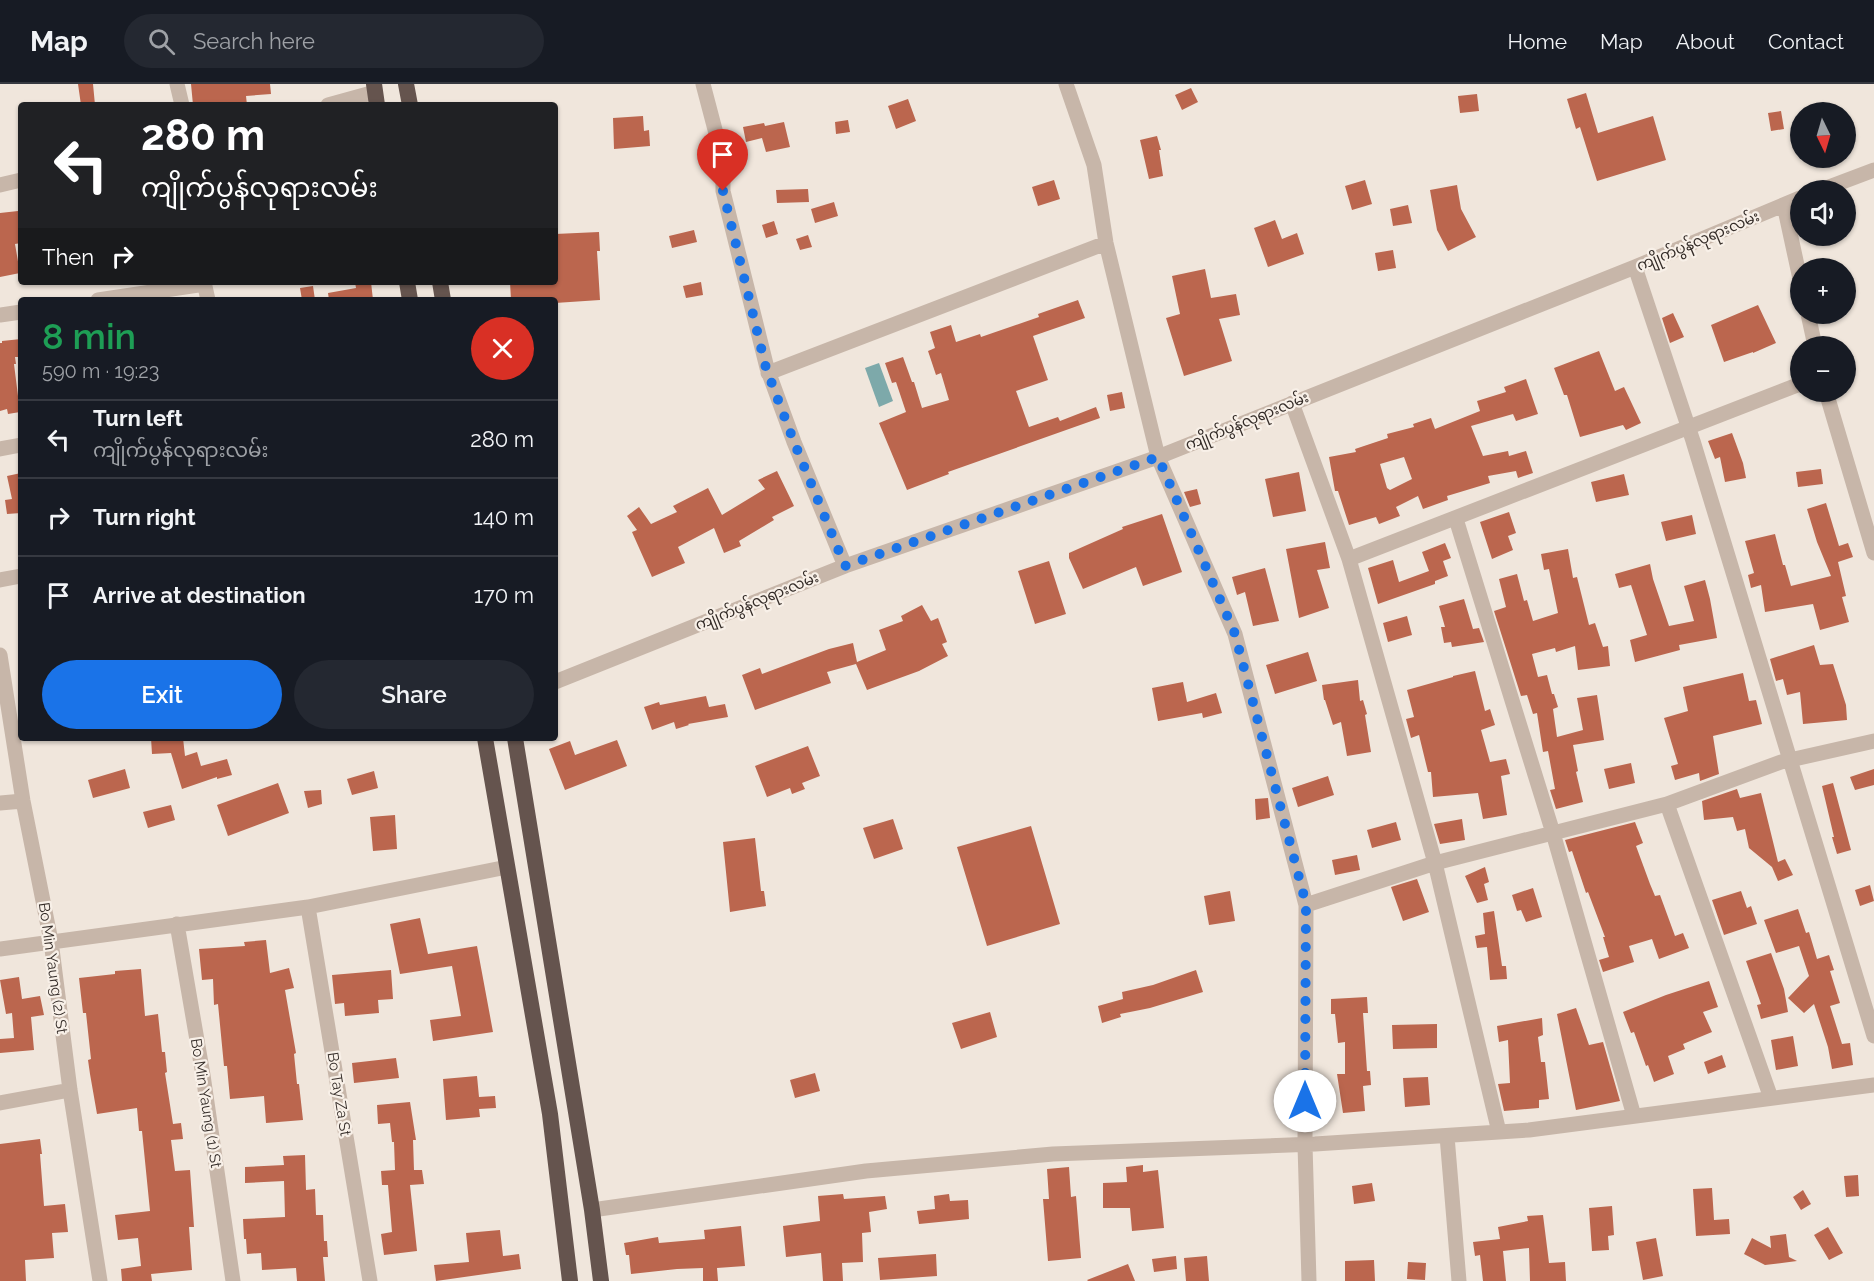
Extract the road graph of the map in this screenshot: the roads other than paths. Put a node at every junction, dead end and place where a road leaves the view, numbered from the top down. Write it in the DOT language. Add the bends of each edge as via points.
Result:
graph roads {
  1 [pos="177,84"];
  2 [pos="406,84"];
  3 [pos="703,84"];
  4 [pos="1066,84"];
  5 [pos="375,94"];
  6 [pos="181,102"];
  7 [pos="341,102"];
  8 [pos="409,102"];
  9 [pos="1874,170"];
  10 [pos="1848,180"];
  11 [pos="18,181"];
  12 [pos="0,185"];
  13 [pos="1790,202"];
  14 [pos="1784,205"];
  15 [pos="1106,243"];
  16 [pos="1795,258"];
  17 [pos="1635,267"];
  18 [pos="192,285"];
  19 [pos="117,297"];
  20 [pos="18,312"];
  21 [pos="0,315"];
  22 [pos="768,373"];
  23 [pos="1790,388"];
  24 [pos="1829,402"];
  25 [pos="1292,403"];
  26 [pos="1688,428"];
  27 [pos="18,446"];
  28 [pos="0,449"];
  29 [pos="1158,457"];
  30 [pos="1456,519"];
  31 [pos="1874,554"];
  32 [pos="1348,560"];
  33 [pos="845,566"];
  34 [pos="18,577"];
  35 [pos="0,580"];
  36 [pos="0,655"];
  37 [pos="558,681"];
  38 [pos="485,741"];
  39 [pos="515,741"];
  40 [pos="1874,741"];
  41 [pos="1790,760"];
  42 [pos="23,801"];
  43 [pos="0,803"];
  44 [pos="1667,804"];
  45 [pos="1553,833"];
  46 [pos="1435,863"];
  47 [pos="507,867"];
  48 [pos="1306,904"];
  49 [pos="308,907"];
  50 [pos="177,924"];
  51 [pos="51,941"];
  52 [pos="0,949"];
  53 [pos="1874,1036"];
  54 [pos="1874,1085"];
  55 [pos="70,1090"];
  56 [pos="1771,1098"];
  57 [pos="0,1103"];
  58 [pos="1634,1116"];
  59 [pos="1499,1132"];
  60 [pos="1447,1136"];
  61 [pos="1305,1145"];
  62 [pos="592,1210"];
  63 [pos="100,1281"];
  64 [pos="233,1281"];
  65 [pos="370,1281"];
  66 [pos="570,1281"];
  67 [pos="601,1281"];
  68 [pos="1309,1281"];
  69 [pos="1459,1281"];
  1 -- 6 [label="street"];
  2 -- 8 [label="highway"];
  3 -- 22 [label="street" via="723,160 723,191"];
  4 -- 15 [label="street" via="1094,165"];
  5 -- 7 [label="street"];
  9 -- 10 [label="street"];
  11 -- 12 [label="street"];
  13 -- 14 [label="street, ကျိုက်ပွန်လုရားလမ်း"];
  14 -- 16 [label="street"];
  14 -- 17 [label="street, ကျိုက်ပွန်လုရားလမ်း"];
  15 -- 22 [label="street"];
  15 -- 29 [label="street"];
  17 -- 25 [label="street, ကျိုက်ပွန်လုရားလမ်း"];
  17 -- 26 [label="street"];
  18 -- 19 [label="street"];
  20 -- 21 [label="street"];
  22 -- 33 [label="street"];
  23 -- 26 [label="street"];
  24 -- 31 [label="street"];
  25 -- 29 [label="street, ကျိုက်ပွန်လုရားလမ်း"];
  25 -- 32 [label="street"];
  26 -- 30 [label="street"];
  26 -- 41 [label="street"];
  27 -- 28 [label="street"];
  29 -- 33 [label="street, ကျိုက်ပွန်လုရားလမ်း"];
  29 -- 48 [label="street" via="1235,634"];
  30 -- 32 [label="street"];
  30 -- 45 [label="street"];
  32 -- 46 [label="street"];
  33 -- 37 [label="street, ကျိုက်ပွန်လုရားလမ်း"];
  34 -- 35 [label="street"];
  36 -- 42 [label="street, Bo Min Yaung (2) St"];
  38 -- 47 [label="highway"];
  39 -- 62 [label="highway"];
  40 -- 41 [label="street"];
  41 -- 44 [label="street"];
  41 -- 53 [label="street"];
  42 -- 43 [label="street"];
  42 -- 51 [label="street, Bo Min Yaung (2) St"];
  44 -- 45 [label="street"];
  44 -- 56 [label="street"];
  45 -- 46 [label="street"];
  45 -- 58 [label="street"];
  46 -- 48 [label="street"];
  46 -- 59 [label="street"];
  47 -- 49 [label="street"];
  47 -- 66 [label="highway" via="550,1114"];
  48 -- 61 [label="street"];
  49 -- 50 [label="street"];
  49 -- 65 [label="street, Bo Tay Za St"];
  50 -- 51 [label="street"];
  50 -- 64 [label="street, Bo Min Yaung (1) St"];
  51 -- 52 [label="street"];
  51 -- 55 [label="street, Bo Min Yaung (2) St"];
  54 -- 56 [label="street"];
  55 -- 57 [label="street"];
  55 -- 63 [label="street, Bo Min Yaung (2) St"];
  56 -- 58 [label="street"];
  58 -- 59 [label="street"];
  59 -- 60 [label="street"];
  60 -- 61 [label="street"];
  60 -- 69 [label="street"];
  61 -- 62 [label="street" via="1053,1154 866,1171"];
  61 -- 68 [label="street"];
  62 -- 67 [label="highway"];
}
